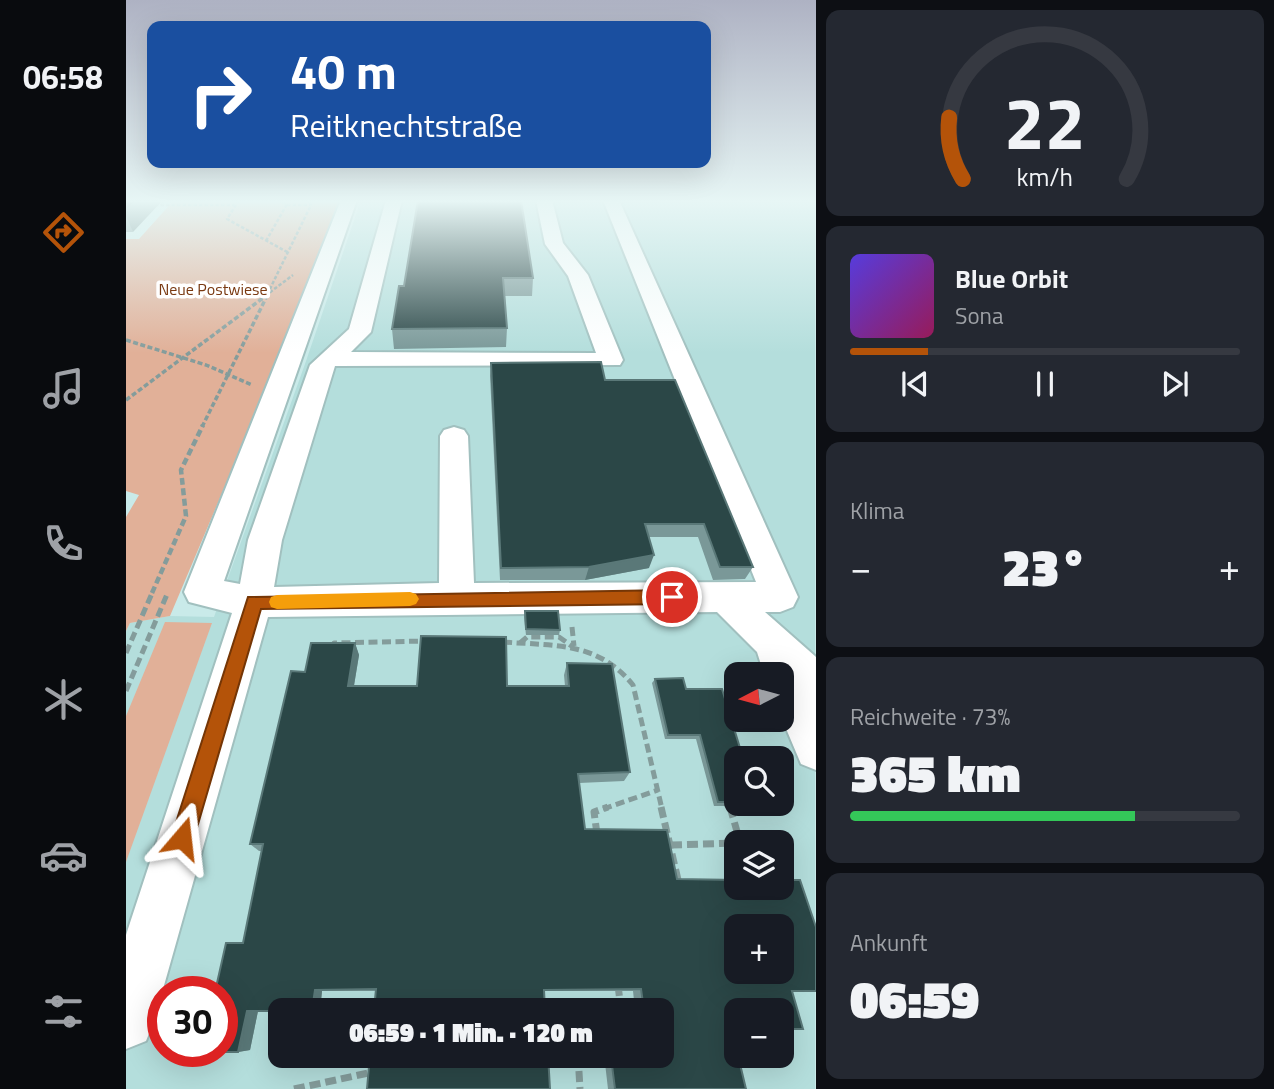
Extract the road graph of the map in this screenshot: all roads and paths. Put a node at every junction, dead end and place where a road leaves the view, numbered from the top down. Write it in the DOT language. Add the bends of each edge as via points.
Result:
graph roads {
  1 [pos="285,251"];
  2 [pos="330,251"];
  3 [pos="381,251"];
  4 [pos="559,251"];
  5 [pos="633,251"];
  6 [pos="289,253"];
  7 [pos="298,272"];
  8 [pos="268,292"];
  9 [pos="126,340"];
  10 [pos="185,357"];
  11 [pos="331,359"];
  12 [pos="227,372"];
  13 [pos="256,387"];
  14 [pos="126,400"];
  15 [pos="454,436"];
  16 [pos="725,597"];
  17 [pos="457,598"];
  18 [pos="254,602"];
  19 [pos="538,636"];
  20 [pos="431,641"];
  21 [pos="493,641"];
  22 [pos="770,643"];
  23 [pos="519,644"];
  24 [pos="544,645"];
  25 [pos="574,647"];
  26 [pos="126,653"];
  27 [pos="334,654"];
  28 [pos="816,684"];
  29 [pos="816,748"];
  30 [pos="658,790"];
  31 [pos="598,838"];
  32 [pos="724,843"];
  33 [pos="671,845"];
  34 [pos="664,862"];
  35 [pos="674,862"];
  36 [pos="679,885"];
  37 [pos="616,970"];
  38 [pos="620,998"];
  39 [pos="126,1021"];
  40 [pos="579,1068"];
  41 [pos="374,1071"];
  42 [pos="294,1089"];
  43 [pos="580,1089"];
  1 -- 6 [label="path"];
  2 -- 18 [label="street" via="202,592"];
  3 -- 11 [label="street" via="360,332"];
  4 -- 11 [label="street" via="578,275 611,359"];
  5 -- 16 [label="street" via="780,597"];
  6 -- 8 [label="path"];
  7 -- 8 [label="path"];
  8 -- 10 [label="path"];
  8 -- 12 [label="path"];
  9 -- 10 [label="path"];
  10 -- 12 [label="path"];
  10 -- 14 [label="path"];
  11 -- 18 [label="street" via="322,365 265,540"];
  12 -- 13 [label="path"];
  12 -- 26 [label="path" via="181,470 186,516"];
  15 -- 17 [label="street"];
  16 -- 17 [label="street"];
  16 -- 22 [label="street"];
  17 -- 18 [label="street"];
  18 -- 39 [label="street"];
  19 -- 23 [label="path"];
  19 -- 24 [label="path"];
  19 -- 25 [label="path" via="559,637"];
  20 -- 27 [label="path" via="334,643"];
  21 -- 23 [label="path"];
  22 -- 28 [label="street"];
  22 -- 29 [label="street"];
  23 -- 24 [label="path"];
  24 -- 25 [label="path"];
  25 -- 30 [label="path" via="585,648 623,670 633,685"];
  30 -- 31 [label="path" via="594,812"];
  30 -- 33 [label="path"];
  32 -- 33 [label="path"];
  33 -- 35 [label="path"];
  34 -- 35 [label="path"];
  35 -- 36 [label="path"];
  37 -- 38 [label="path"];
  40 -- 43 [label="path"];
  41 -- 42 [label="path"];
}
